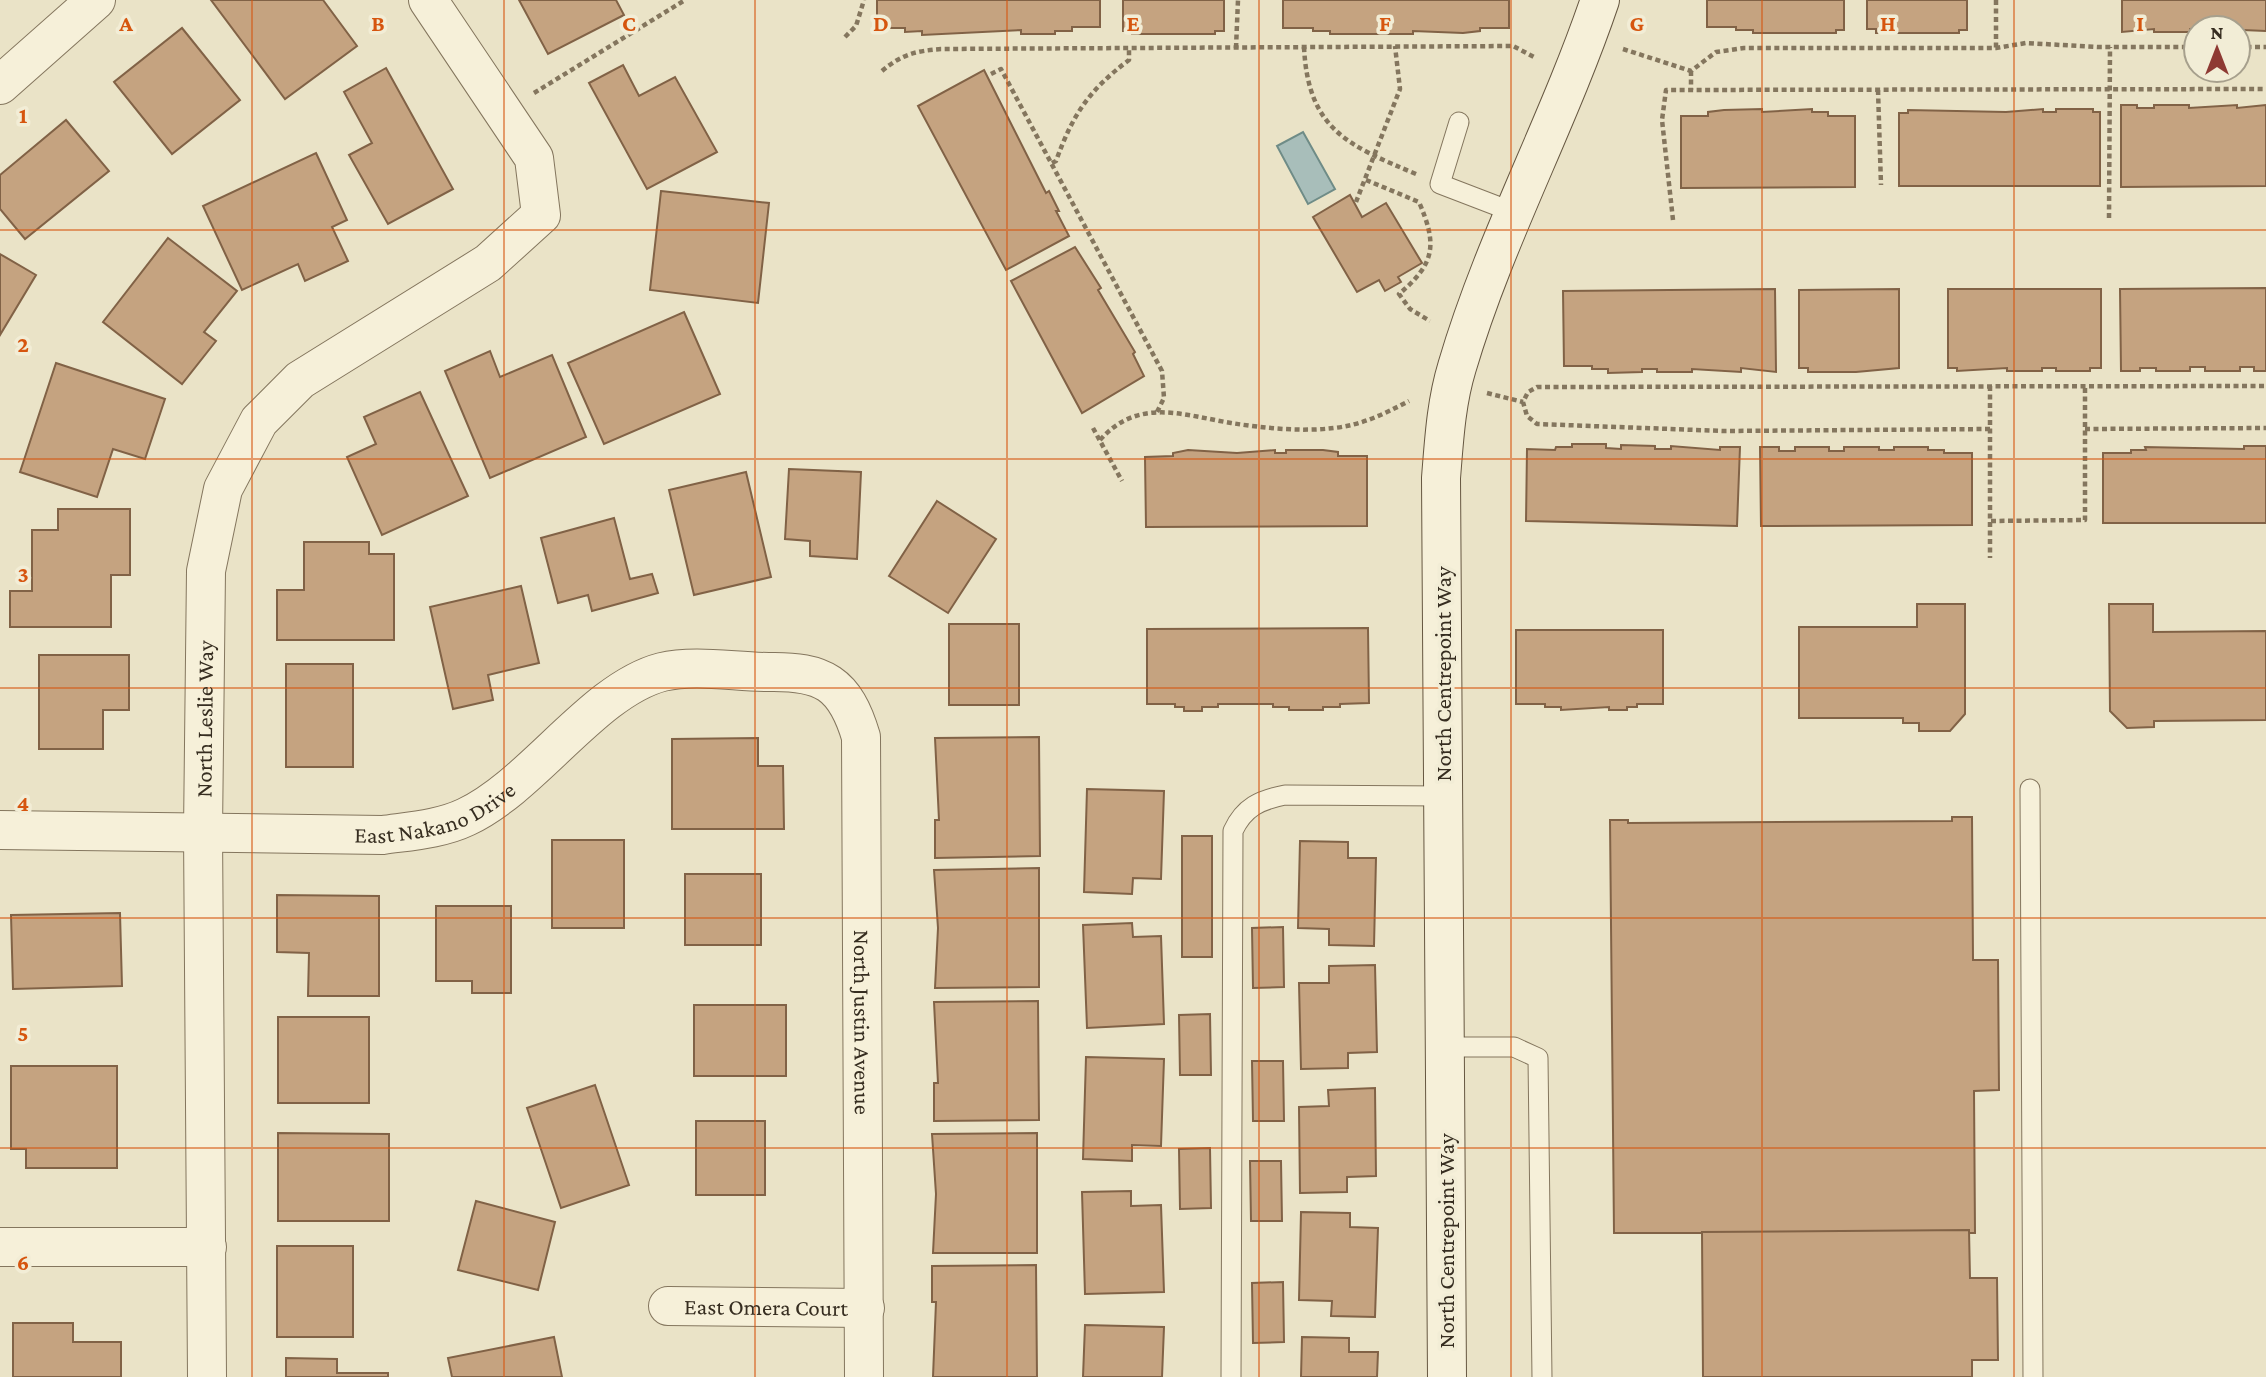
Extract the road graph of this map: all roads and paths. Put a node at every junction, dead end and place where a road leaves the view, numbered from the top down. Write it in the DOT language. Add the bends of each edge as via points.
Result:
graph roads {
  1 [pos="96,0"];
  2 [pos="428,0"];
  3 [pos="685,0"];
  4 [pos="864,0"];
  5 [pos="1238,0"];
  6 [pos="1600,0"];
  7 [pos="1996,0"];
  8 [pos="845,37"];
  9 [pos="1395,46"];
  10 [pos="1304,47"];
  11 [pos="2110,47"];
  12 [pos="2182,47"];
  13 [pos="1129,48"];
  14 [pos="1236,48"];
  15 [pos="1619,48"];
  16 [pos="1996,48"];
  17 [pos="1536,58"];
  18 [pos="882,71"];
  19 [pos="1691,71"];
  20 [pos="991,74"];
  21 [pos="0,85"];
  22 [pos="2110,89"];
  23 [pos="2266,89"];
  24 [pos="1691,90"];
  25 [pos="1878,90"];
  26 [pos="503,111"];
  27 [pos="1459,122"];
  28 [pos="1375,156"];
  29 [pos="1052,163"];
  30 [pos="1366,180"];
  31 [pos="1440,184"];
  32 [pos="1881,185"];
  33 [pos="1356,202"];
  34 [pos="1513,212"];
  35 [pos="2109,218"];
  36 [pos="1673,220"];
  37 [pos="1430,321"];
  38 [pos="1990,386"];
  39 [pos="2085,386"];
  40 [pos="2266,386"];
  41 [pos="1486,393"];
  42 [pos="1409,401"];
  43 [pos="1523,402"];
  44 [pos="1157,412"];
  45 [pos="1093,428"];
  46 [pos="2266,428"];
  47 [pos="1990,429"];
  48 [pos="2085,429"];
  49 [pos="1100,440"];
  50 [pos="1122,481"];
  51 [pos="1991,521"];
  52 [pos="1990,558"];
  53 [pos="827,680"];
  54 [pos="2030,789"];
  55 [pos="1444,796"];
  56 [pos="0,830"];
  57 [pos="203,831"];
  58 [pos="1445,1047"];
  59 [pos="0,1247"];
  60 [pos="207,1247"];
  61 [pos="668,1306"];
  62 [pos="864,1308"];
  63 [pos="207,1377"];
  64 [pos="864,1377"];
  65 [pos="1231,1377"];
  66 [pos="1447,1377"];
  67 [pos="1542,1377"];
  68 [pos="2033,1377"];
  1 -- 21 [label="street"];
  2 -- 26 [label="street"];
  3 -- 26 [label="path"];
  4 -- 8 [label="path" via="856,26"];
  5 -- 14 [label="path"];
  6 -- 34 [label="street, North Centrepoint Way"];
  7 -- 16 [label="path"];
  9 -- 10 [label="path"];
  9 -- 17 [label="path" via="1513,46"];
  9 -- 28 [label="path" via="1400,89"];
  10 -- 14 [label="path"];
  10 -- 28 [label="path" via="1305,76 1314,104 1328,125"];
  11 -- 12 [label="path"];
  11 -- 16 [label="path" via="2026,43"];
  11 -- 22 [label="path"];
  13 -- 14 [label="path"];
  13 -- 18 [label="path" via="914,51"];
  13 -- 29 [label="path" via="1129,60 1082,103"];
  15 -- 19 [label="path"];
  16 -- 19 [label="path" via="1744,48 1716,52"];
  19 -- 24 [label="path"];
  20 -- 29 [label="path" via="1001,69"];
  22 -- 23 [label="path"];
  22 -- 25 [label="path"];
  22 -- 35 [label="path"];
  24 -- 25 [label="path"];
  24 -- 36 [label="path" via="1666,90 1662,120"];
  25 -- 32 [label="path"];
  26 -- 57 [label="street, North Leslie Way" via="534,158 541,215 488,264 300,380 259,421 223,489 206,571"];
  27 -- 31 [label="lane"];
  28 -- 30 [label="path"];
  28 -- 31 [label="path"];
  29 -- 44 [label="path" via="1162,370 1164,398"];
  30 -- 33 [label="path"];
  30 -- 37 [label="path" via="1419,202 1432,232 1429,255 1418,278 1399,294 1410,309"];
  31 -- 34 [label="lane"];
  34 -- 55 [label="street, North Centrepoint Way" via="1456,368 1446,419 1441,478"];
  38 -- 39 [label="path"];
  38 -- 43 [label="path" via="1537,387 1528,391"];
  38 -- 47 [label="path"];
  39 -- 40 [label="path"];
  39 -- 48 [label="path"];
  41 -- 43 [label="path"];
  42 -- 44 [label="path" via="1365,424 1331,429 1281,428"];
  43 -- 47 [label="path" via="1527,416 1537,424 1724,431"];
  44 -- 49 [label="path" via="1113,426"];
  45 -- 49 [label="path"];
  46 -- 48 [label="path"];
  47 -- 51 [label="path"];
  48 -- 51 [label="path" via="2085,520"];
  49 -- 50 [label="path"];
  51 -- 52 [label="path"];
  53 -- 57 [label="street, East Nakano Drive" via="799,671 662,672 617,696 494,800 465,818 427,829 383,835"];
  53 -- 62 [label="street, North Justin Avenue" via="853,711 861,737"];
  54 -- 68 [label="lane"];
  55 -- 58 [label="street, North Centrepoint Way"];
  55 -- 65 [label="lane" via="1285,795 1249,808 1233,831"];
  56 -- 57 [label="street, East Nakano Drive"];
  57 -- 60 [label="street, North Leslie Way"];
  58 -- 66 [label="street, North Centrepoint Way"];
  58 -- 67 [label="lane" via="1514,1048 1538,1058"];
  59 -- 60 [label="street"];
  60 -- 63 [label="street, North Leslie Way"];
  61 -- 62 [label="street, East Omera Court"];
  62 -- 64 [label="street, North Justin Avenue"];
}
